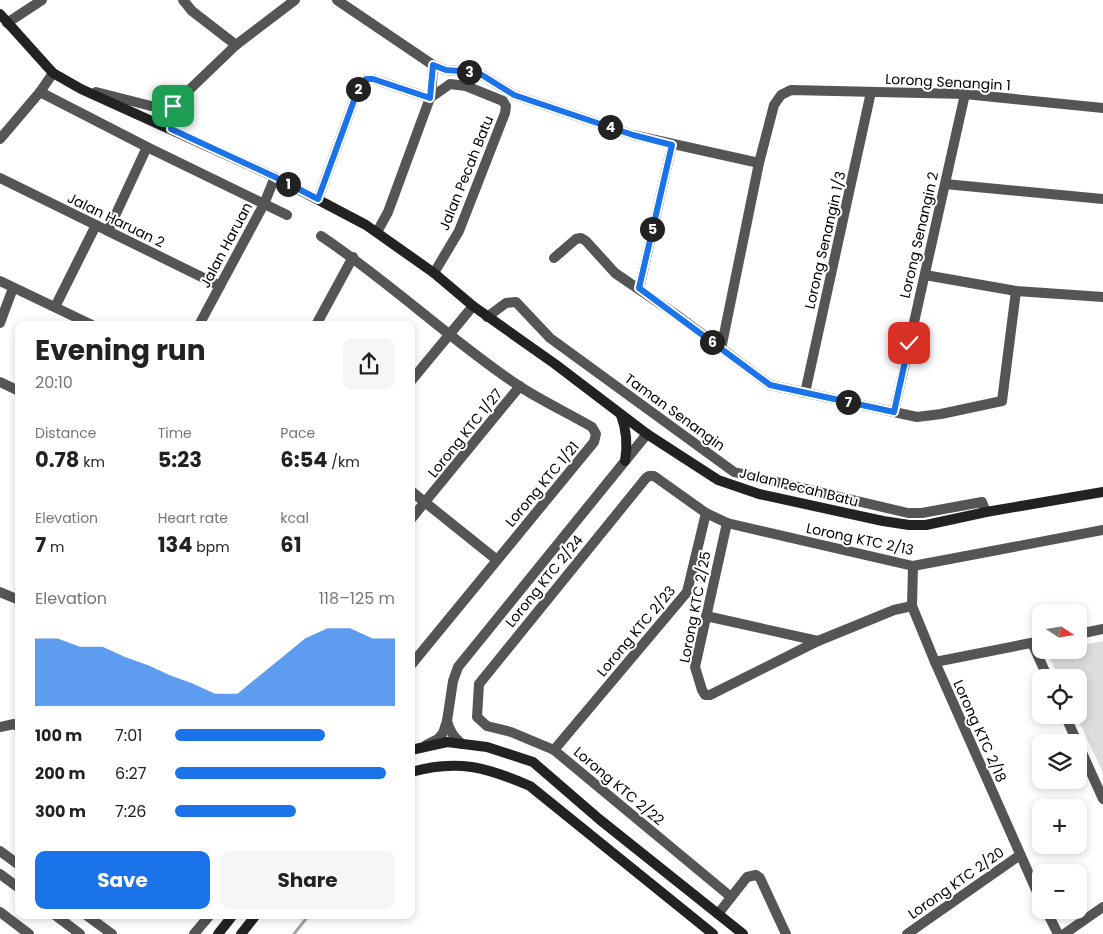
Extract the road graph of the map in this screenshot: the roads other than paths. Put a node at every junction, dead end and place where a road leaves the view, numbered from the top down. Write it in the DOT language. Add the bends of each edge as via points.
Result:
graph roads {
  1 [pos="42,0"];
  2 [pos="183,0"];
  3 [pos="295,0"];
  4 [pos="337,0"];
  5 [pos="3,18"];
  6 [pos="236,45"];
  7 [pos="433,65"];
  8 [pos="53,73"];
  9 [pos="81,89"];
  10 [pos="40,92"];
  11 [pos="871,92"];
  12 [pos="965,94"];
  13 [pos="430,98"];
  14 [pos="173,106"];
  15 [pos="1103,108"];
  16 [pos="171,129"];
  17 [pos="0,139"];
  18 [pos="672,145"];
  19 [pos="147,147"];
  20 [pos="759,163"];
  21 [pos="275,177"];
  22 [pos="0,178"];
  23 [pos="945,184"];
  24 [pos="318,199"];
  25 [pos="1103,199"];
  26 [pos="264,204"];
  27 [pos="288,215"];
  28 [pos="96,225"];
  29 [pos="108,231"];
  30 [pos="377,232"];
  31 [pos="321,236"];
  32 [pos="353,257"];
  33 [pos="554,258"];
  34 [pos="434,273"];
  35 [pos="925,275"];
  36 [pos="0,282"];
  37 [pos="220,286"];
  38 [pos="13,288"];
  39 [pos="639,288"];
  40 [pos="1016,290"];
  41 [pos="1103,297"];
  42 [pos="473,306"];
  43 [pos="55,308"];
  44 [pos="488,317"];
  45 [pos="83,321"];
  46 [pos="201,321"];
  47 [pos="318,321"];
  48 [pos="0,323"];
  49 [pos="450,334"];
  50 [pos="721,349"];
  51 [pos="415,376"];
  52 [pos="0,382"];
  53 [pos="520,386"];
  54 [pos="15,389"];
  55 [pos="804,393"];
  56 [pos="894,412"];
  57 [pos="622,414"];
  58 [pos="647,434"];
  59 [pos="625,461"];
  60 [pos="654,476"];
  61 [pos="1103,492"];
  62 [pos="415,494"];
  63 [pos="425,502"];
  64 [pos="986,512"];
  65 [pos="415,514"];
  66 [pos="706,514"];
  67 [pos="727,523"];
  68 [pos="1103,530"];
  69 [pos="496,560"];
  70 [pos="913,566"];
  71 [pos="0,592"];
  72 [pos="15,598"];
  73 [pos="912,606"];
  74 [pos="706,616"];
  75 [pos="1103,629"];
  76 [pos="1088,632"];
  77 [pos="818,641"];
  78 [pos="1032,643"];
  79 [pos="415,660"];
  80 [pos="935,662"];
  81 [pos="477,717"];
  82 [pos="447,721"];
  83 [pos="15,725"];
  84 [pos="0,727"];
  85 [pos="462,744"];
  86 [pos="423,746"];
  87 [pos="415,749"];
  88 [pos="554,750"];
  89 [pos="1087,764"];
  90 [pos="415,771"];
  91 [pos="1103,799"];
  92 [pos="0,851"];
  93 [pos="1020,855"];
  94 [pos="15,861"];
  95 [pos="15,866"];
  96 [pos="3,876"];
  97 [pos="1032,882"];
  98 [pos="15,885"];
  99 [pos="731,898"];
  100 [pos="1103,907"];
  101 [pos="0,912"];
  102 [pos="718,914"];
  103 [pos="60,919"];
  104 [pos="92,919"];
  105 [pos="207,919"];
  106 [pos="230,919"];
  107 [pos="253,919"];
  108 [pos="1050,919"];
  109 [pos="28,934"];
  110 [pos="80,934"];
  111 [pos="112,934"];
  112 [pos="194,934"];
  113 [pos="218,934"];
  114 [pos="241,934"];
  115 [pos="713,934"];
  116 [pos="743,934"];
  117 [pos="786,934"];
  118 [pos="907,934"];
  119 [pos="1058,934"];
  120 [pos="1064,934"];
  1 -- 5 [label="street"];
  2 -- 6 [label="street" via="192,11"];
  3 -- 6 [label="street"];
  4 -- 7 [label="street"];
  5 -- 8 [label="street, Jalan Pecah Batu"];
  6 -- 14 [label="street"];
  7 -- 13 [label="street"];
  7 -- 18 [label="street" via="482,75 514,95"];
  8 -- 9 [label="street, Jalan Pecah Batu"];
  8 -- 10 [label="street"];
  9 -- 14 [label="street" via="151,106"];
  9 -- 16 [label="street, Jalan Pecah Batu"];
  10 -- 17 [label="street"];
  10 -- 19 [label="street"];
  11 -- 12 [label="street, Lorong Senangin 1"];
  11 -- 20 [label="street, Lorong Senangin 1" via="791,90 781,95 774,105"];
  11 -- 55 [label="street, Lorong Senangin 1/3"];
  12 -- 15 [label="street, Lorong Senangin 1"];
  12 -- 23 [label="street, Lorong Senangin 2"];
  13 -- 24 [label="street" via="373,79 366,79 360,84"];
  13 -- 30 [label="street" via="388,212"];
  13 -- 34 [label="street, Jalan Pecah Batu" via="450,84 466,86 503,101 506,106 459,232"];
  14 -- 16 [label="street"];
  16 -- 21 [label="street, Jalan Pecah Batu"];
  18 -- 20 [label="street"];
  18 -- 39 [label="street"];
  19 -- 26 [label="street"];
  19 -- 29 [label="street"];
  20 -- 50 [label="street"];
  21 -- 24 [label="street, Jalan Pecah Batu"];
  21 -- 26 [label="street, Jalan Haruan"];
  22 -- 28 [label="street, Jalan Haruan 2"];
  23 -- 25 [label="street"];
  23 -- 35 [label="street, Lorong Senangin 2"];
  24 -- 30 [label="street, Jalan Pecah Batu"];
  26 -- 27 [label="street"];
  26 -- 37 [label="street, Jalan Haruan"];
  28 -- 29 [label="street, Jalan Haruan 2"];
  28 -- 43 [label="street"];
  29 -- 37 [label="street, Jalan Haruan 2"];
  30 -- 34 [label="street, Jalan Pecah Batu"];
  31 -- 32 [label="street, Lorong KTC 1/21"];
  32 -- 47 [label="street"];
  32 -- 49 [label="street, Lorong KTC 1/21"];
  33 -- 39 [label="street" via="581,238 615,273"];
  34 -- 42 [label="street, Jalan Pecah Batu"];
  35 -- 40 [label="street"];
  35 -- 56 [label="street, Lorong Senangin 2"];
  36 -- 38 [label="street"];
  37 -- 46 [label="street, Jalan Haruan"];
  38 -- 43 [label="street"];
  38 -- 48 [label="street"];
  39 -- 50 [label="street"];
  40 -- 41 [label="street"];
  40 -- 56 [label="street" via="1002,401 917,417"];
  42 -- 44 [label="street, Jalan Pecah Batu"];
  42 -- 49 [label="street"];
  43 -- 45 [label="street"];
  44 -- 57 [label="street, Jalan Pecah Batu"];
  44 -- 64 [label="street, Taman Senangin" via="509,301 516,302 550,338 734,472 908,513 982,502"];
  49 -- 51 [label="street"];
  49 -- 53 [label="street, Lorong KTC 1/21"];
  50 -- 55 [label="street" via="770,385"];
  52 -- 54 [label="street"];
  53 -- 63 [label="street, Lorong KTC 1/27"];
  53 -- 69 [label="street, Lorong KTC 1/21" via="592,427 596,434 594,442"];
  55 -- 56 [label="street"];
  57 -- 58 [label="street, Jalan Pecah Batu"];
  57 -- 59 [label="street" via="628,445"];
  58 -- 59 [label="street"];
  58 -- 64 [label="street, Jalan Pecah Batu" via="718,480 759,494 909,525 926,525"];
  59 -- 82 [label="street" via="458,667"];
  60 -- 66 [label="street, Lorong KTC 2/13"];
  60 -- 81 [label="street, Lorong KTC 2/24" via="646,478 479,684"];
  61 -- 64 [label="street, Jalan Pecah Batu"];
  62 -- 63 [label="street"];
  63 -- 65 [label="street, Lorong KTC 1/27"];
  63 -- 69 [label="street"];
  66 -- 67 [label="street, Lorong KTC 2/13"];
  66 -- 88 [label="street, Lorong KTC 2/23" via="687,592"];
  67 -- 70 [label="street, Lorong KTC 2/13"];
  67 -- 74 [label="street, Lorong KTC 2/25"];
  68 -- 70 [label="street, Lorong KTC 2/13"];
  69 -- 79 [label="street, Lorong KTC 1/21"];
  70 -- 73 [label="street, Lorong KTC 2/18"];
  71 -- 72 [label="street"];
  73 -- 77 [label="street" via="894,610"];
  73 -- 80 [label="street, Lorong KTC 2/18"];
  74 -- 77 [label="street"];
  74 -- 77 [label="street, Lorong KTC 2/25" via="695,666 705,695"];
  75 -- 76 [label="street"];
  78 -- 80 [label="street"];
  80 -- 93 [label="street, Lorong KTC 2/18"];
  81 -- 88 [label="street, Lorong KTC 2/22" via="487,726"];
  82 -- 85 [label="street" via="450,732"];
  82 -- 86 [label="street" via="438,739"];
  83 -- 84 [label="street"];
  85 -- 86 [label="street" via="447,742"];
  85 -- 102 [label="street" via="486,747 533,762"];
  86 -- 87 [label="street"];
  88 -- 99 [label="street, Lorong KTC 2/22"];
  89 -- 91 [label="street"];
  90 -- 115 [label="street" via="451,765 477,767 530,786"];
  92 -- 94 [label="street"];
  93 -- 97 [label="street, Lorong KTC 2/18"];
  93 -- 118 [label="street, Lorong KTC 2/20"];
  95 -- 96 [label="street"];
  96 -- 98 [label="street"];
  99 -- 102 [label="street"];
  99 -- 117 [label="street" via="747,877 756,875"];
  100 -- 120 [label="street"];
  101 -- 109 [label="street"];
  102 -- 116 [label="street"];
  103 -- 110 [label="street"];
  104 -- 111 [label="street"];
  105 -- 112 [label="street"];
  106 -- 113 [label="street"];
  107 -- 114 [label="street"];
  108 -- 119 [label="street"];
}
